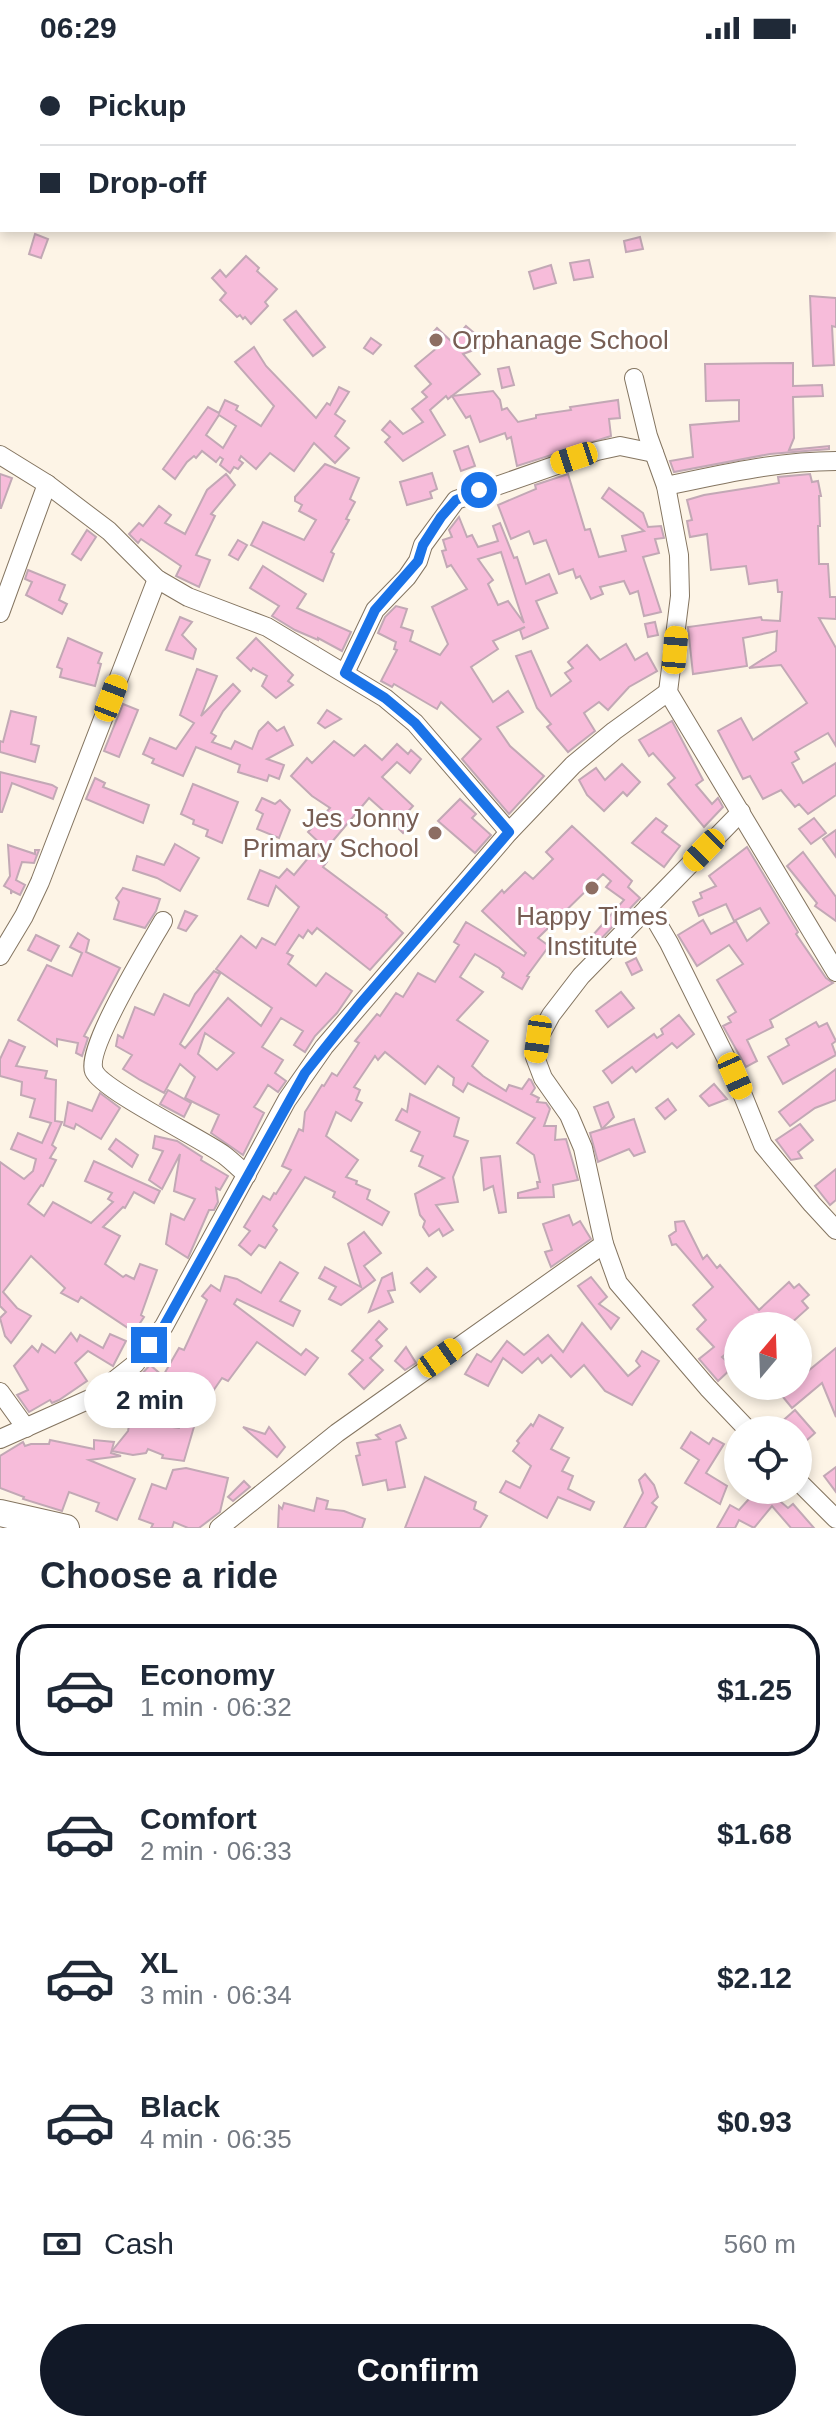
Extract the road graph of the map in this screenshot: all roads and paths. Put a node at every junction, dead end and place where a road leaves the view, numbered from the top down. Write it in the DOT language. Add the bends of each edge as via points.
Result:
graph roads {
  1 [pos="634,378"];
  2 [pos="654,453"];
  3 [pos="0,455"];
  4 [pos="836,461"];
  5 [pos="47,484"];
  6 [pos="666,486"];
  7 [pos="157,579"];
  8 [pos="0,613"];
  9 [pos="345,673"];
  10 [pos="668,692"];
  11 [pos="741,812"];
  12 [pos="509,832"];
  13 [pos="648,907"];
  14 [pos="163,921"];
  15 [pos="0,956"];
  16 [pos="836,972"];
  17 [pos="247,1175"];
  18 [pos="836,1230"];
  19 [pos="604,1244"];
  20 [pos="0,1392"];
  21 [pos="735,1416"];
  22 [pos="26,1428"];
  23 [pos="0,1439"];
  24 [pos="812,1495"];
  25 [pos="0,1513"];
  26 [pos="836,1519"];
  27 [pos="34,1525"];
  28 [pos="66,1528"];
  29 [pos="219,1528"];
  1 -- 2 [label="street"];
  2 -- 6 [label="street"];
  2 -- 9 [label="street" via="620,446 597,451 456,500 407,577 375,610"];
  3 -- 5 [label="street"];
  4 -- 6 [label="street" via="753,467"];
  5 -- 7 [label="street" via="109,531"];
  5 -- 8 [label="street"];
  6 -- 10 [label="street" via="679,555 680,596"];
  7 -- 9 [label="street" via="188,597 267,627"];
  7 -- 15 [label="street" via="40,882"];
  9 -- 12 [label="street" via="415,723"];
  10 -- 11 [label="street"];
  10 -- 12 [label="street" via="573,765"];
  11 -- 13 [label="street"];
  11 -- 16 [label="street"];
  12 -- 17 [label="street" via="324,1047 287,1100"];
  13 -- 18 [label="street" via="735,1076 763,1145"];
  13 -- 19 [label="street" via="551,1015 535,1057 583,1148"];
  14 -- 17 [label="street" via="97,1047 94,1070"];
  17 -- 22 [label="street" via="164,1326 135,1364 92,1398"];
  19 -- 21 [label="street" via="618,1283 633,1303"];
  19 -- 29 [label="street" via="337,1433"];
  20 -- 22 [label="street"];
  22 -- 23 [label="street"];
  24 -- 26 [label="street"];
  25 -- 27 [label="highway"];
  27 -- 28 [label="highway"];
}
